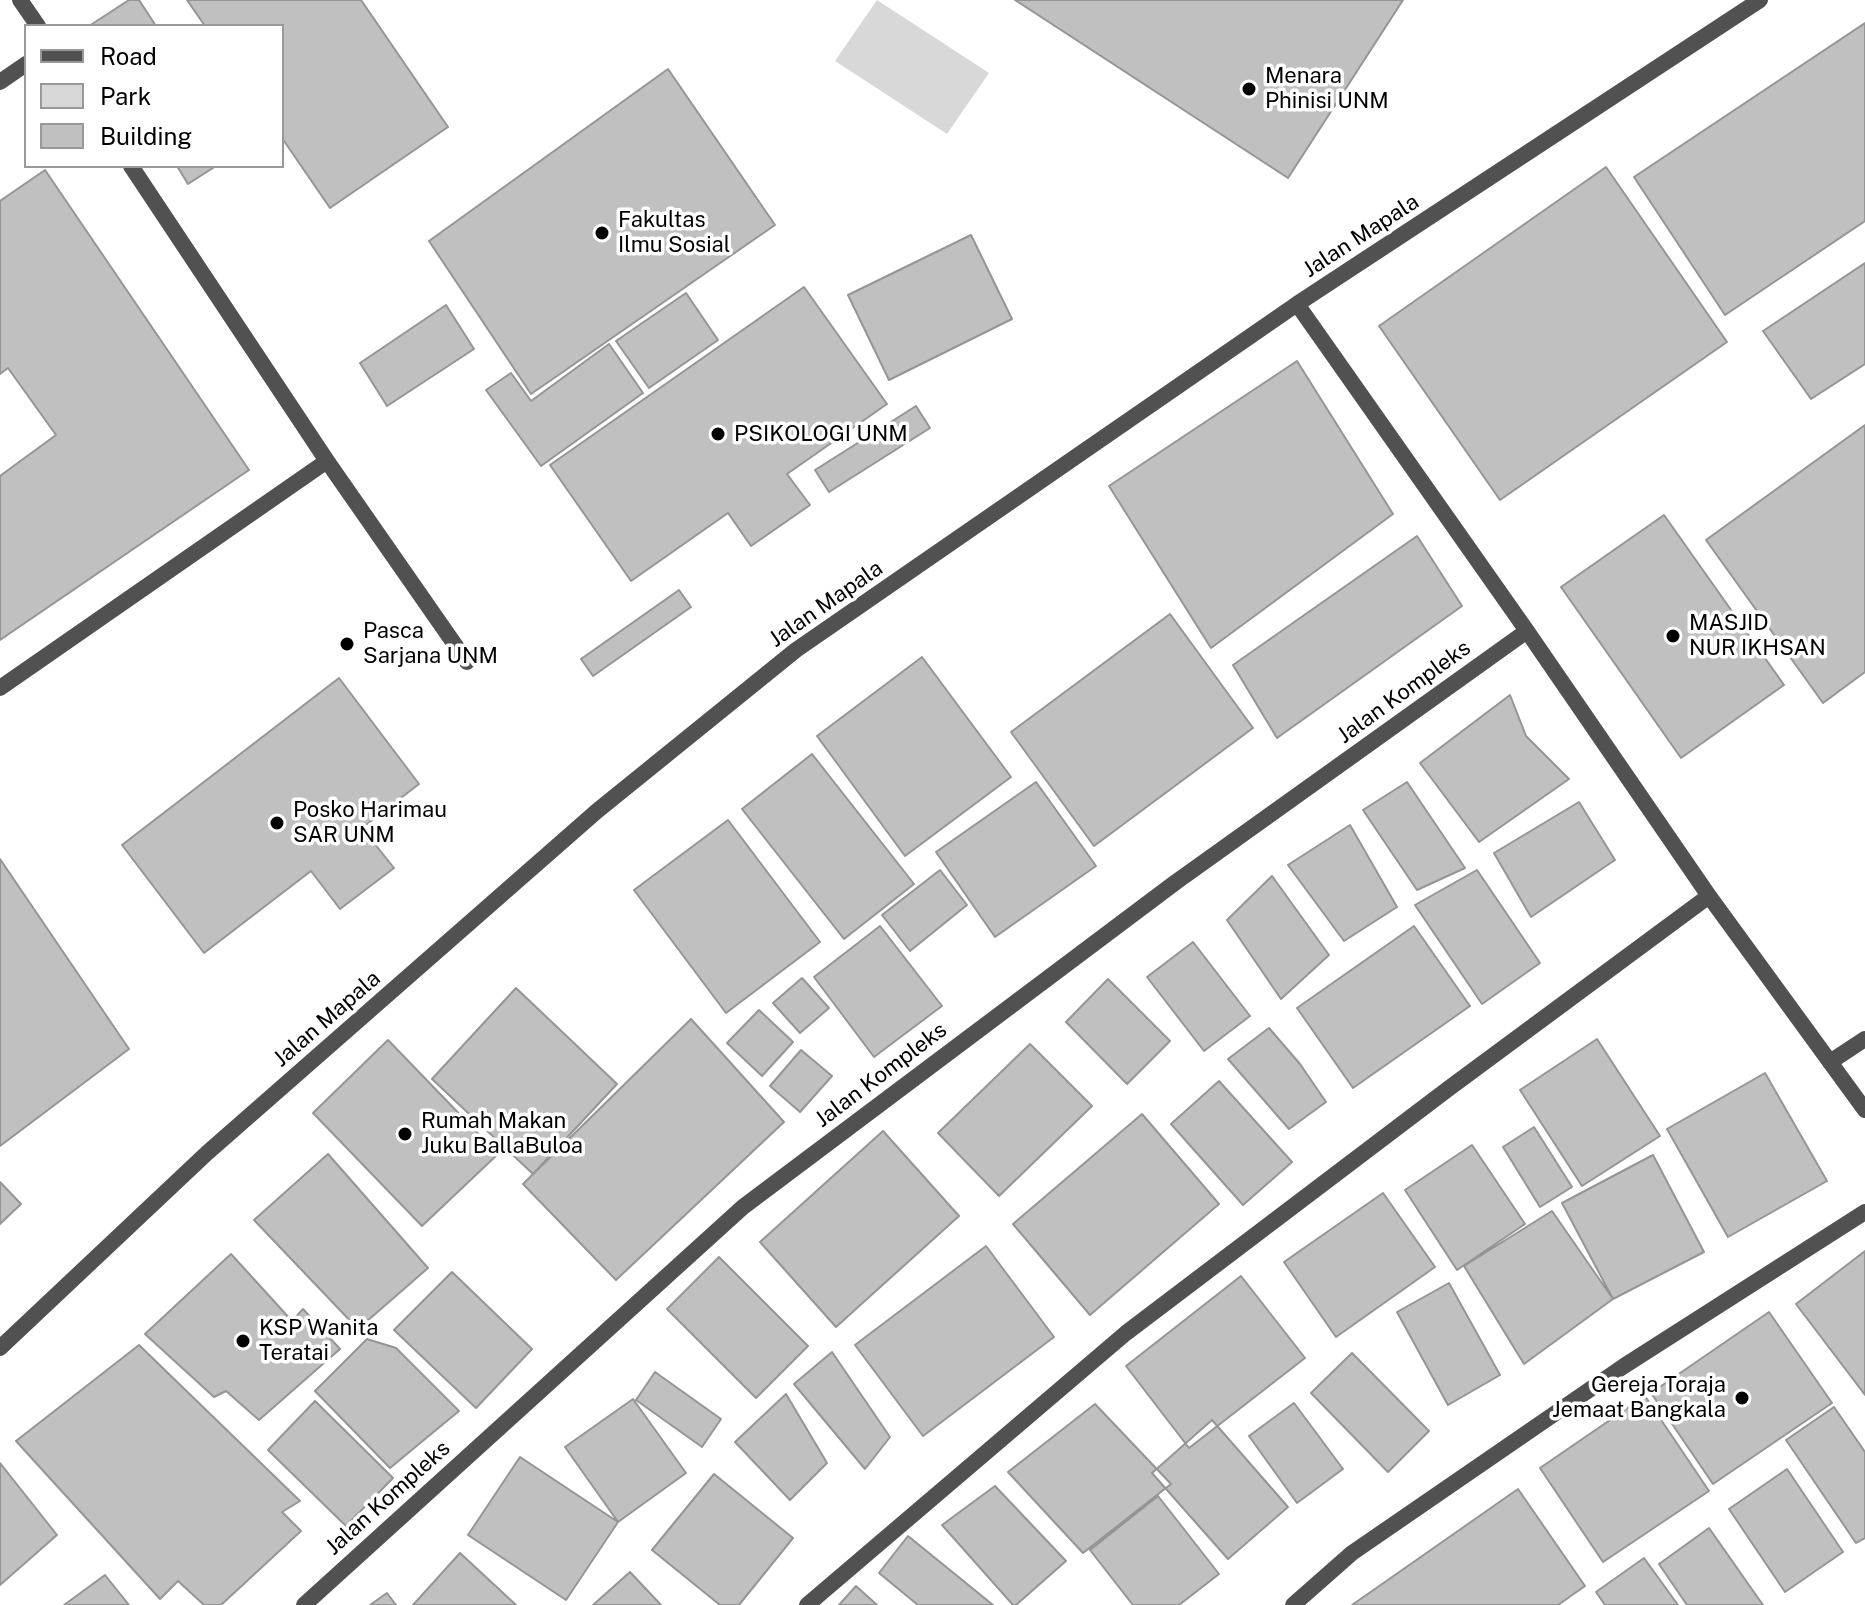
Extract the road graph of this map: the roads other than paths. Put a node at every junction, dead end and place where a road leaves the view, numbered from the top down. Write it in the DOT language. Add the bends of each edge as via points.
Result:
graph roads {
  1 [pos="20,0"];
  2 [pos="1760,0"];
  3 [pos="37,24"];
  4 [pos="24,65"];
  5 [pos="0,82"];
  6 [pos="132,168"];
  7 [pos="1297,304"];
  8 [pos="327,461"];
  9 [pos="1527,631"];
  10 [pos="467,662"];
  11 [pos="0,688"];
  12 [pos="1709,896"];
  13 [pos="1865,1039"];
  14 [pos="1830,1062"];
  15 [pos="1865,1110"];
  16 [pos="1865,1212"];
  17 [pos="0,1348"];
  18 [pos="304,1605"];
  19 [pos="807,1605"];
  20 [pos="1293,1605"];
  1 -- 3 [label="street"];
  2 -- 7 [label="street, Jalan Mapala"];
  4 -- 5 [label="street"];
  6 -- 8 [label="street"];
  7 -- 9 [label="street"];
  7 -- 17 [label="street, Jalan Mapala" via="746,690 597,811 207,1153"];
  8 -- 10 [label="street"];
  8 -- 11 [label="street"];
  9 -- 12 [label="street"];
  9 -- 18 [label="street, Jalan Kompleks" via="1176,882 743,1207"];
  12 -- 14 [label="street"];
  12 -- 19 [label="street" via="1126,1333"];
  13 -- 14 [label="street"];
  14 -- 15 [label="street"];
  16 -- 20 [label="street" via="1624,1366 1416,1508 1352,1553"];
}
